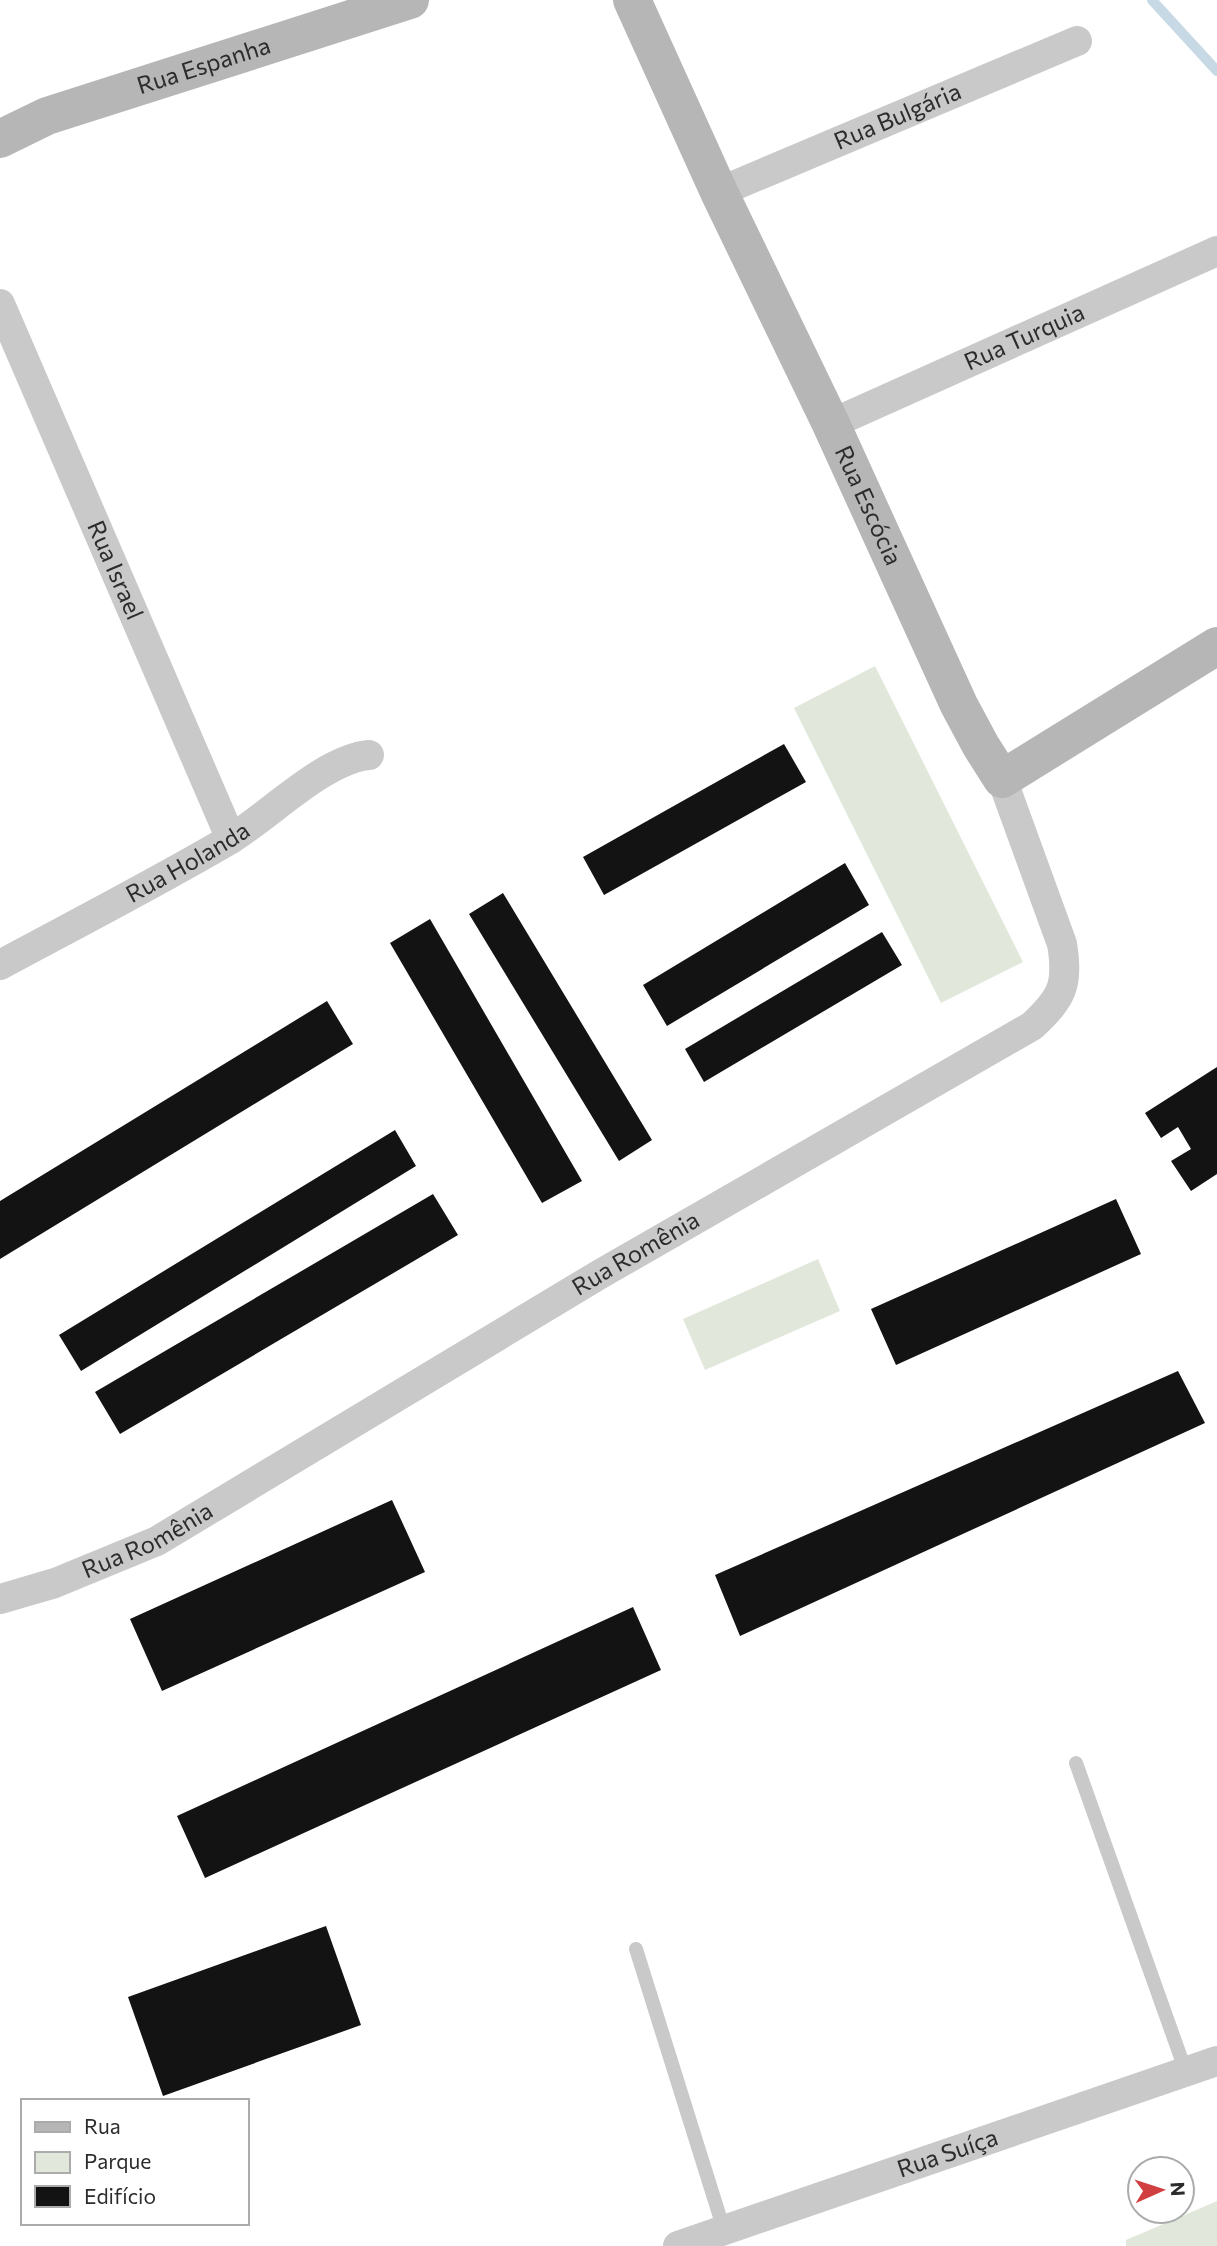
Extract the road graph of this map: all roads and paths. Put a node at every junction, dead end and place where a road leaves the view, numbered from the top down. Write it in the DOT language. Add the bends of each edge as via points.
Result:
graph roads {
  1 [pos="410,0"];
  2 [pos="632,0"];
  3 [pos="1077,41"];
  4 [pos="0,139"];
  5 [pos="719,192"];
  6 [pos="1217,251"];
  7 [pos="0,304"];
  8 [pos="831,424"];
  9 [pos="1217,646"];
  10 [pos="369,755"];
  11 [pos="1002,779"];
  12 [pos="231,839"];
  13 [pos="0,965"];
  14 [pos="0,1599"];
  15 [pos="1076,1763"];
  16 [pos="636,1949"];
  17 [pos="1217,2061"];
  18 [pos="1186,2072"];
  19 [pos="724,2230"];
  20 [pos="678,2246"];
  1 -- 4 [label="street, Rua Espanha" via="47,116"];
  2 -- 5 [label="street, Rua Escócia"];
  3 -- 5 [label="street, Rua Bulgária"];
  5 -- 8 [label="street, Rua Escócia"];
  6 -- 8 [label="street, Rua Turquia"];
  7 -- 12 [label="street, Rua Israel"];
  8 -- 11 [label="street, Rua Escócia" via="959,705"];
  9 -- 11 [label="street"];
  10 -- 12 [label="street, Rua Holanda" via="330,768"];
  11 -- 14 [label="street, Rua Romênia" via="1062,944 1066,969 1052,1008 1032,1026 601,1273 157,1541 55,1583"];
  12 -- 13 [label="street, Rua Holanda"];
  15 -- 18 [label="lane"];
  16 -- 19 [label="lane"];
  17 -- 18 [label="street, Rua Suíça"];
  18 -- 19 [label="street, Rua Suíça"];
  19 -- 20 [label="street, Rua Suíça"];
}
